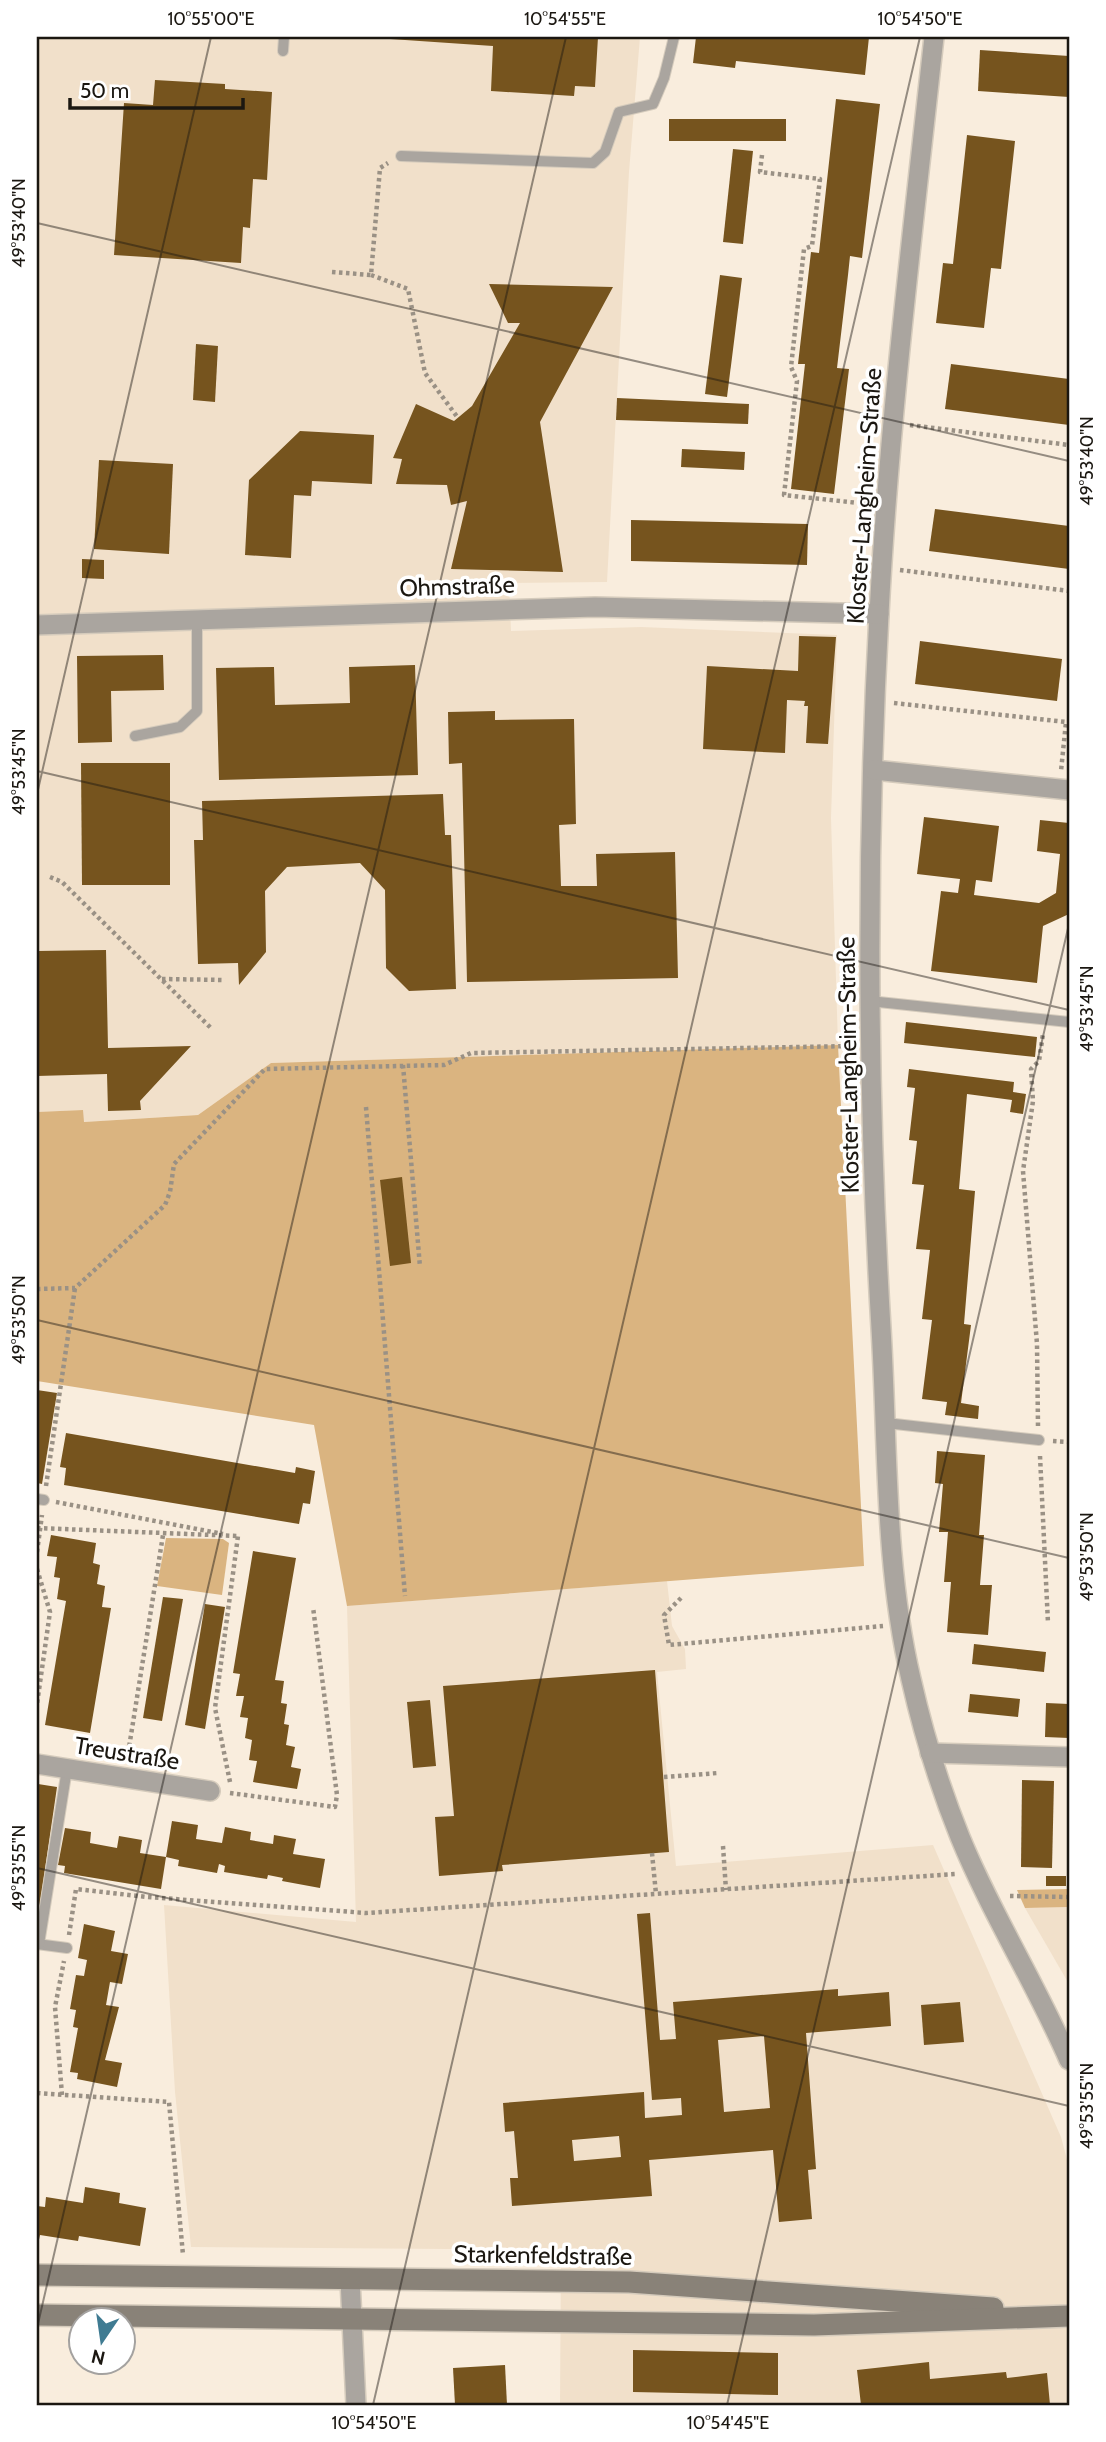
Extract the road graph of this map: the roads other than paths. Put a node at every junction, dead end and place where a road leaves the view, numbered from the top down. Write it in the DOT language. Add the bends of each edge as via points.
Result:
graph roads {
  1 [pos="284,37"];
  2 [pos="674,37"];
  3 [pos="934,37"];
  4 [pos="283,51"];
  5 [pos="401,156"];
  6 [pos="879,614"];
  7 [pos="197,619"];
  8 [pos="37,625"];
  9 [pos="135,736"];
  10 [pos="874,770"];
  11 [pos="1064,789"];
  12 [pos="869,1001"];
  13 [pos="1069,1022"];
  14 [pos="886,1423"];
  15 [pos="1039,1440"];
  16 [pos="930,1753"];
  17 [pos="1069,1757"];
  18 [pos="37,1765"];
  19 [pos="66,1769"];
  20 [pos="210,1791"];
  21 [pos="38,1944"];
  22 [pos="67,1948"];
  23 [pos="1069,2060"];
  24 [pos="37,2274"];
  25 [pos="350,2279"];
  26 [pos="37,2315"];
  27 [pos="1069,2316"];
  28 [pos="352,2317"];
  29 [pos="1047,2317"];
  30 [pos="356,2405"];
  1 -- 4 [label="lane"];
  2 -- 5 [label="lane" via="653,104 619,112 605,152 593,163"];
  3 -- 6 [label="street, Kloster-Langheim-Straße"];
  6 -- 7 [label="street, Ohmstraße" via="621,607"];
  6 -- 10 [label="street, Kloster-Langheim-Straße"];
  7 -- 8 [label="street, Ohmstraße"];
  7 -- 9 [label="lane" via="197,710 180,727"];
  10 -- 11 [label="street"];
  10 -- 12 [label="street, Kloster-Langheim-Straße"];
  12 -- 13 [label="lane"];
  12 -- 14 [label="street, Kloster-Langheim-Straße"];
  14 -- 15 [label="lane"];
  14 -- 16 [label="street, Kloster-Langheim-Straße" via="895,1580 909,1674"];
  16 -- 17 [label="street"];
  16 -- 23 [label="street, Kloster-Langheim-Straße" via="976,1872"];
  18 -- 19 [label="street, Treustraße"];
  19 -- 20 [label="street, Treustraße"];
  19 -- 21 [label="lane"];
  21 -- 22 [label="lane"];
  24 -- 25 [label="street, Starkenfeldstraße"];
  25 -- 28 [label="street"];
  25 -- 29 [label="street, Starkenfeldstraße" via="629,2282 974,2305"];
  26 -- 28 [label="street, Starkenfeldstraße"];
  27 -- 29 [label="street, Starkenfeldstraße"];
  28 -- 29 [label="street, Starkenfeldstraße" via="814,2325"];
  28 -- 30 [label="street"];
}
